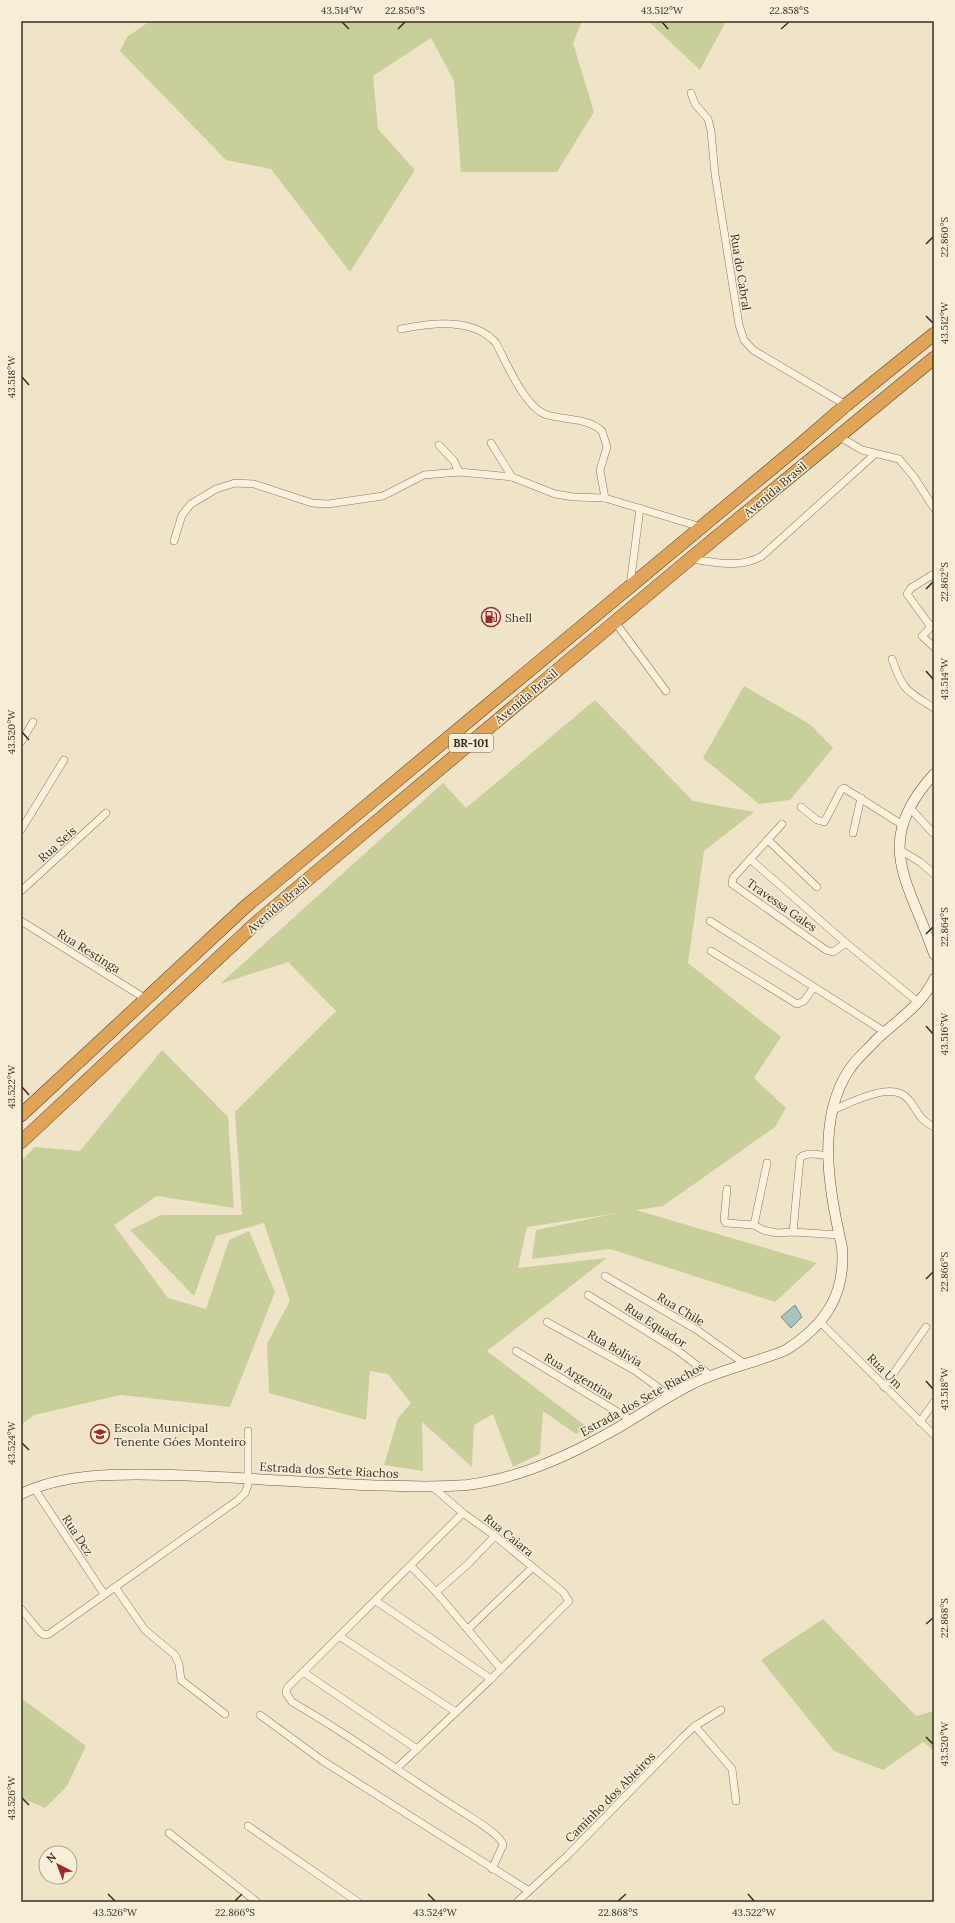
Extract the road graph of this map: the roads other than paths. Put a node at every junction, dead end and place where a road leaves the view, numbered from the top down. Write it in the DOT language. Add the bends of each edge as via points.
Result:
graph roads {
  1 [pos="691,93"];
  2 [pos="401,329"];
  3 [pos="934,334"];
  4 [pos="934,358"];
  5 [pos="846,405"];
  6 [pos="838,436"];
  7 [pos="491,444"];
  8 [pos="439,445"];
  9 [pos="875,454"];
  10 [pos="459,472"];
  11 [pos="512,477"];
  12 [pos="605,498"];
  13 [pos="640,508"];
  14 [pos="934,508"];
  15 [pos="701,527"];
  16 [pos="174,541"];
  17 [pos="690,558"];
  18 [pos="934,574"];
  19 [pos="630,586"];
  20 [pos="614,622"];
  21 [pos="932,625"];
  22 [pos="934,647"];
  23 [pos="892,659"];
  24 [pos="666,691"];
  25 [pos="934,708"];
  26 [pos="33,722"];
  27 [pos="21,742"];
  28 [pos="64,760"];
  29 [pos="934,774"];
  30 [pos="860,798"];
  31 [pos="800,807"];
  32 [pos="909,807"];
  33 [pos="106,813"];
  34 [pos="782,824"];
  35 [pos="901,824"];
  36 [pos="21,830"];
  37 [pos="853,833"];
  38 [pos="934,834"];
  39 [pos="768,840"];
  40 [pos="900,850"];
  41 [pos="750,859"];
  42 [pos="934,874"];
  43 [pos="817,888"];
  44 [pos="21,891"];
  45 [pos="21,921"];
  46 [pos="710,921"];
  47 [pos="846,943"];
  48 [pos="711,951"];
  49 [pos="934,954"];
  50 [pos="934,979"];
  51 [pos="814,987"];
  52 [pos="930,994"];
  53 [pos="146,999"];
  54 [pos="918,1002"];
  55 [pos="885,1032"];
  56 [pos="831,1111"];
  57 [pos="21,1115"];
  58 [pos="934,1127"];
  59 [pos="21,1142"];
  60 [pos="829,1156"];
  61 [pos="767,1162"];
  62 [pos="728,1189"];
  63 [pos="754,1225"];
  64 [pos="793,1232"];
  65 [pos="840,1235"];
  66 [pos="605,1276"];
  67 [pos="588,1295"];
  68 [pos="547,1322"];
  69 [pos="820,1322"];
  70 [pos="926,1327"];
  71 [pos="516,1351"];
  72 [pos="745,1364"];
  73 [pos="710,1376"];
  74 [pos="884,1387"];
  75 [pos="670,1396"];
  76 [pos="934,1402"];
  77 [pos="631,1420"];
  78 [pos="920,1422"];
  79 [pos="248,1431"];
  80 [pos="934,1435"];
  81 [pos="248,1479"];
  82 [pos="34,1488"];
  83 [pos="434,1488"];
  84 [pos="21,1494"];
  85 [pos="463,1513"];
  86 [pos="495,1536"];
  87 [pos="411,1566"];
  88 [pos="532,1568"];
  89 [pos="115,1587"];
  90 [pos="436,1592"];
  91 [pos="104,1594"];
  92 [pos="376,1601"];
  93 [pos="21,1609"];
  94 [pos="468,1629"];
  95 [pos="339,1636"];
  96 [pos="501,1669"];
  97 [pos="303,1672"];
  98 [pos="491,1679"];
  99 [pos="721,1710"];
  100 [pos="456,1712"];
  101 [pos="225,1714"];
  102 [pos="260,1715"];
  103 [pos="695,1726"];
  104 [pos="417,1749"];
  105 [pos="397,1768"];
  106 [pos="736,1801"];
  107 [pos="248,1826"];
  108 [pos="169,1833"];
  109 [pos="492,1869"];
  110 [pos="529,1891"];
  111 [pos="257,1902"];
  112 [pos="358,1902"];
  113 [pos="517,1902"];
  1 -- 5 [label="street, Rua do Cabral" via="695,104 708,119 712,131 711,146 720,207 739,324 744,340 753,350"];
  2 -- 12 [label="street" via="438,324 458,326 478,329 491,338 518,387 538,410 588,423 602,431 607,447 600,470"];
  3 -- 5 [label="highway, Avenida Brasil / BR-101"];
  4 -- 6 [label="highway, Avenida Brasil / BR-101"];
  5 -- 15 [label="highway, Avenida Brasil / BR-101"];
  6 -- 9 [label="street" via="862,450"];
  6 -- 17 [label="highway, Avenida Brasil / BR-101"];
  7 -- 11 [label="street"];
  8 -- 10 [label="street" via="454,461"];
  9 -- 14 [label="street" via="899,459"];
  9 -- 17 [label="street" via="762,556 753,561 730,564"];
  10 -- 11 [label="street"];
  10 -- 16 [label="street" via="424,475 383,496 328,504 312,503 254,484 235,483 216,489 192,504 182,515"];
  11 -- 12 [label="street" via="564,496"];
  12 -- 13 [label="street"];
  13 -- 15 [label="street"];
  13 -- 19 [label="street"];
  15 -- 19 [label="highway, Avenida Brasil / BR-101"];
  17 -- 20 [label="highway, Avenida Brasil / BR-101"];
  18 -- 21 [label="street" via="911,588 908,594"];
  19 -- 53 [label="highway, Avenida Brasil / BR-101" via="244,907"];
  20 -- 24 [label="street"];
  20 -- 59 [label="highway, Avenida Brasil / BR-101" via="257,922"];
  21 -- 22 [label="street" via="922,636"];
  23 -- 25 [label="street" via="904,688"];
  26 -- 27 [label="street"];
  28 -- 36 [label="street"];
  29 -- 32 [label="street"];
  30 -- 31 [label="street" via="845,788 841,790 824,822 817,820"];
  30 -- 35 [label="street"];
  30 -- 37 [label="street"];
  32 -- 35 [label="street"];
  32 -- 38 [label="street"];
  33 -- 44 [label="street, Rua Seis"];
  34 -- 39 [label="street, Travessa Gales"];
  35 -- 40 [label="street"];
  39 -- 41 [label="street, Travessa Gales"];
  39 -- 43 [label="street"];
  40 -- 42 [label="street"];
  40 -- 49 [label="street" via="903,873"];
  41 -- 47 [label="street, Travessa Gales"];
  41 -- 47 [label="street, Travessa Gales" via="733,878 732,884 826,950 833,952"];
  45 -- 53 [label="street, Rua Restinga"];
  46 -- 51 [label="street"];
  47 -- 54 [label="street, Travessa Gales"];
  48 -- 51 [label="street" via="797,1004 804,1001"];
  50 -- 52 [label="street, Estrada dos Sete Riachos"];
  51 -- 55 [label="street"];
  52 -- 54 [label="street, Estrada dos Sete Riachos"];
  53 -- 57 [label="highway, Avenida Brasil / BR-101"];
  54 -- 55 [label="street, Estrada dos Sete Riachos"];
  55 -- 56 [label="street, Estrada dos Sete Riachos" via="850,1069"];
  56 -- 58 [label="street" via="888,1090 907,1097 922,1120"];
  56 -- 60 [label="street, Estrada dos Sete Riachos" via="828,1130"];
  60 -- 64 [label="street" via="804,1154 800,1158"];
  60 -- 65 [label="street, Estrada dos Sete Riachos"];
  61 -- 63 [label="street"];
  62 -- 63 [label="street" via="724,1220 726,1223"];
  63 -- 64 [label="street" via="776,1233"];
  64 -- 65 [label="street"];
  65 -- 69 [label="street, Estrada dos Sete Riachos" via="844,1262 842,1278 836,1297"];
  66 -- 72 [label="street, Rua Chile" via="696,1330"];
  67 -- 73 [label="street, Rua Equador" via="676,1350"];
  68 -- 75 [label="street, Rua Bolívia" via="634,1370"];
  69 -- 72 [label="street, Estrada dos Sete Riachos" via="800,1342 786,1350"];
  69 -- 74 [label="street, Rua Um"];
  70 -- 74 [label="street"];
  71 -- 77 [label="street, Rua Argentina"];
  72 -- 73 [label="street, Estrada dos Sete Riachos"];
  73 -- 75 [label="street, Estrada dos Sete Riachos"];
  74 -- 78 [label="street, Rua Um"];
  75 -- 77 [label="street, Estrada dos Sete Riachos"];
  76 -- 78 [label="street"];
  77 -- 83 [label="street, Estrada dos Sete Riachos" via="533,1469 490,1482"];
  78 -- 80 [label="street, Rua Um"];
  79 -- 81 [label="street, Estrada dos Sete Riachos"];
  81 -- 82 [label="street, Estrada dos Sete Riachos" via="127,1474 67,1480"];
  81 -- 83 [label="street, Estrada dos Sete Riachos"];
  81 -- 89 [label="street, Estrada dos Sete Riachos" via="247,1489 238,1500"];
  82 -- 84 [label="street, Estrada dos Sete Riachos"];
  82 -- 91 [label="street, Rua Dez"];
  83 -- 85 [label="street, Rua Caiara"];
  85 -- 86 [label="street, Rua Caiara"];
  85 -- 87 [label="street"];
  86 -- 88 [label="street, Rua Caiara"];
  86 -- 90 [label="street"];
  87 -- 90 [label="street"];
  87 -- 92 [label="street"];
  88 -- 94 [label="street"];
  88 -- 96 [label="street, Rua Caiara" via="564,1592 569,1601"];
  89 -- 91 [label="street, Estrada dos Sete Riachos"];
  89 -- 101 [label="street" via="145,1630 176,1655 181,1680"];
  90 -- 94 [label="street"];
  91 -- 93 [label="street" via="46,1635 36,1628"];
  92 -- 95 [label="street"];
  92 -- 98 [label="street"];
  94 -- 96 [label="street"];
  95 -- 97 [label="street"];
  95 -- 100 [label="street"];
  96 -- 98 [label="street"];
  97 -- 104 [label="street"];
  97 -- 105 [label="street" via="286,1690 288,1699"];
  98 -- 100 [label="street"];
  99 -- 103 [label="street, Caminho dos Abieiros"];
  100 -- 104 [label="street"];
  102 -- 109 [label="street" via="323,1761"];
  103 -- 106 [label="street" via="732,1769"];
  103 -- 110 [label="street, Caminho dos Abieiros"];
  104 -- 105 [label="street"];
  105 -- 109 [label="street" via="502,1840 503,1847"];
  107 -- 112 [label="street"];
  108 -- 111 [label="street"];
  109 -- 110 [label="street"];
  110 -- 113 [label="street, Caminho dos Abieiros"];
}
